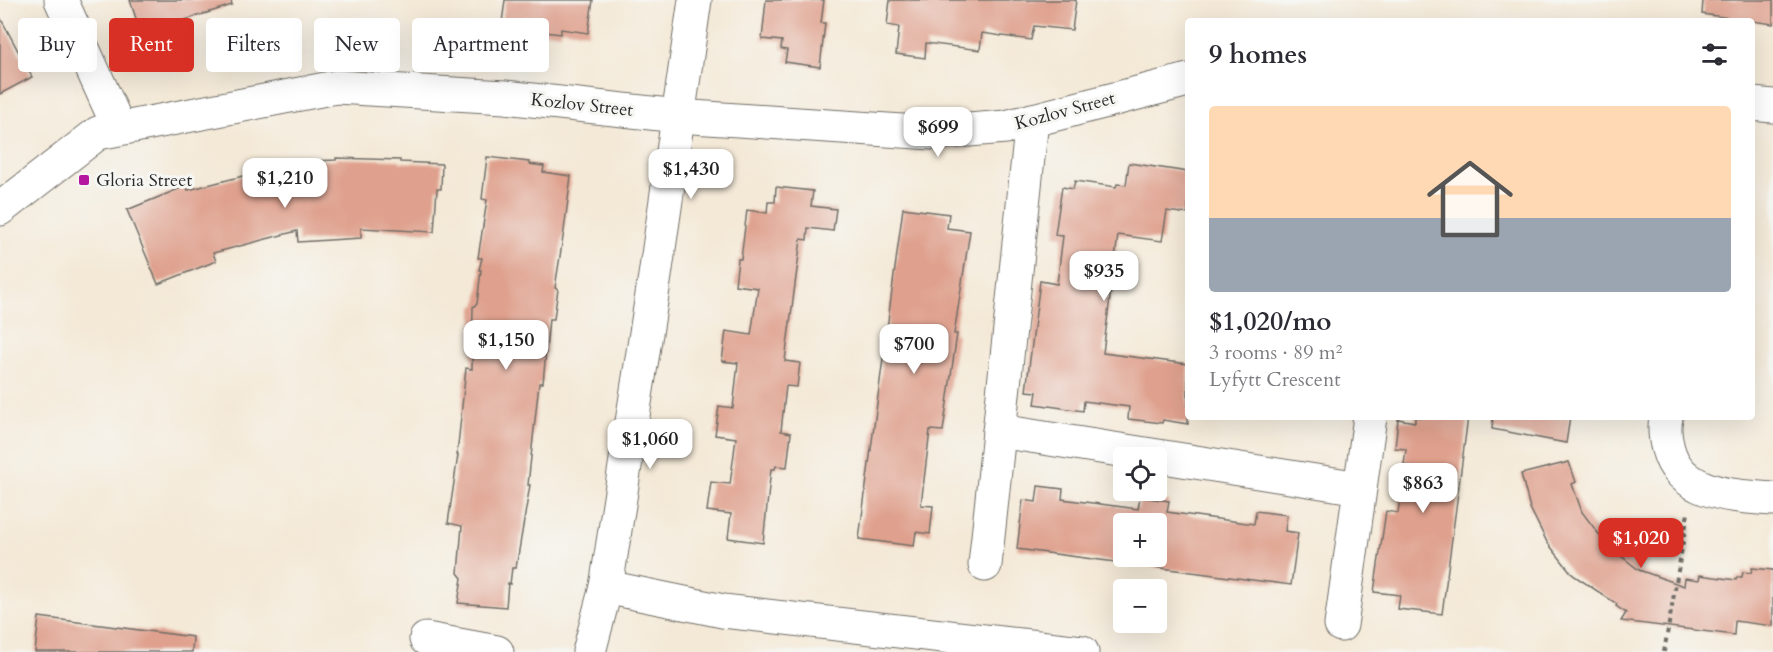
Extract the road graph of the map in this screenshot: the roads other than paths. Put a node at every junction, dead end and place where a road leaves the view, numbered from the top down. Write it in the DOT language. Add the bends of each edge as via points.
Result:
graph roads {
  1 [pos="61,0"];
  2 [pos="695,0"];
  3 [pos="1185,81"];
  4 [pos="1755,104"];
  5 [pos="1773,106"];
  6 [pos="678,116"];
  7 [pos="1032,120"];
  8 [pos="119,128"];
  9 [pos="0,209"];
  10 [pos="1370,420"];
  11 [pos="1666,420"];
  12 [pos="999,431"];
  13 [pos="1360,488"];
  14 [pos="1773,499"];
  15 [pos="985,565"];
  16 [pos="606,587"];
  17 [pos="1341,625"];
  18 [pos="426,639"];
  19 [pos="497,652"];
  20 [pos="589,652"];
  21 [pos="1082,652"];
  1 -- 8 [label="street"];
  2 -- 6 [label="street"];
  3 -- 7 [label="street, Kozlov Street"];
  4 -- 5 [label="street"];
  6 -- 7 [label="street, Kozlov Street" via="932,133 1006,127"];
  6 -- 8 [label="street, Kozlov Street" via="505,97 336,87"];
  6 -- 16 [label="street"];
  7 -- 12 [label="street"];
  8 -- 9 [label="street, Kozlov Street" via="98,133"];
  10 -- 13 [label="street"];
  11 -- 14 [label="street" via="1671,460 1693,483 1729,495"];
  12 -- 13 [label="street"];
  12 -- 15 [label="street"];
  13 -- 17 [label="street"];
  16 -- 20 [label="street"];
  16 -- 21 [label="street" via="723,611"];
  18 -- 19 [label="street"];
}
